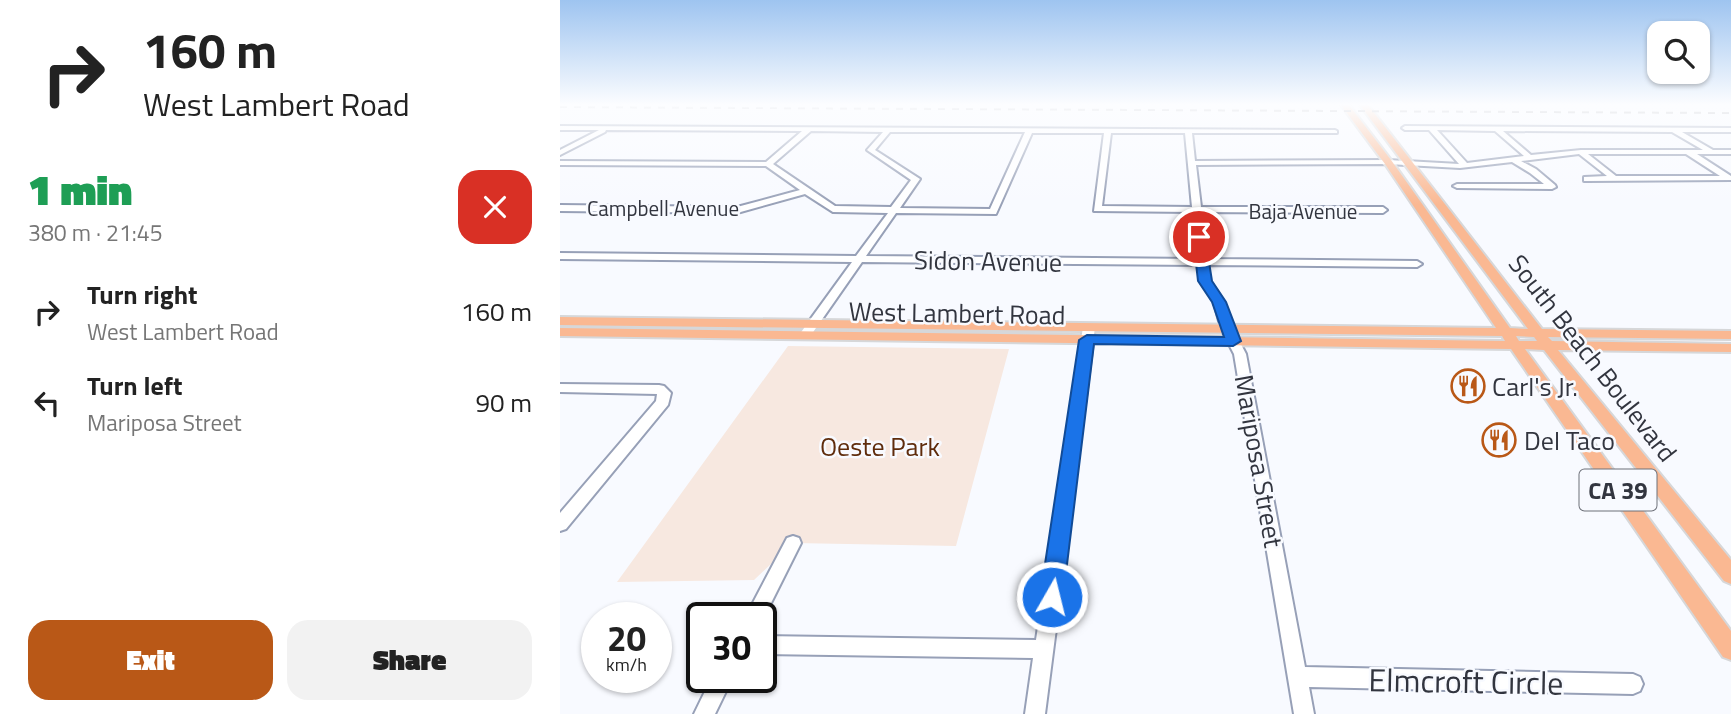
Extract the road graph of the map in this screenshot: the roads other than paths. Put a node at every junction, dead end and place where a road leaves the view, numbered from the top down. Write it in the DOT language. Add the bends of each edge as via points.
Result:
graph roads {
  1 [pos="588,138"];
  2 [pos="798,138"];
  3 [pos="881,138"];
  4 [pos="1026,138"];
  5 [pos="1107,138"];
  6 [pos="1189,138"];
  7 [pos="1370,138"];
  8 [pos="1390,138"];
  9 [pos="1440,138"];
  10 [pos="1508,138"];
  11 [pos="1688,138"];
  12 [pos="1635,144"];
  13 [pos="1646,151"];
  14 [pos="1581,152"];
  15 [pos="1688,152"];
  16 [pos="1712,152"];
  17 [pos="1731,152"];
  18 [pos="560,153"];
  19 [pos="1528,156"];
  20 [pos="1511,159"];
  21 [pos="1388,162"];
  22 [pos="560,163"];
  23 [pos="1192,163"];
  24 [pos="1409,163"];
  25 [pos="1463,163"];
  26 [pos="768,164"];
  27 [pos="1731,178"];
  28 [pos="1587,179"];
  29 [pos="1616,180"];
  30 [pos="1457,187"];
  31 [pos="806,191"];
  32 [pos="560,208"];
  33 [pos="1097,209"];
  34 [pos="1383,210"];
  35 [pos="893,211"];
  36 [pos="1196,211"];
  37 [pos="993,212"];
  38 [pos="560,256"];
  39 [pos="859,260"];
  40 [pos="1202,263"];
  41 [pos="1417,264"];
  42 [pos="560,321"];
  43 [pos="809,330"];
  44 [pos="560,332"];
  45 [pos="1088,333"];
  46 [pos="1230,335"];
  47 [pos="1731,335"];
  48 [pos="1509,338"];
  49 [pos="1543,339"];
  50 [pos="1731,348"];
  51 [pos="560,388"];
  52 [pos="560,524"];
  53 [pos="793,543"];
  54 [pos="1731,575"];
  55 [pos="762,602"];
  56 [pos="777,645"];
  57 [pos="1045,649"];
  58 [pos="1731,649"];
  59 [pos="1298,677"];
  60 [pos="1633,684"];
  61 [pos="715,693"];
  62 [pos="704,714"];
  63 [pos="1035,714"];
  64 [pos="1304,714"];
  1 -- 18 [label="street"];
  2 -- 26 [label="street"];
  3 -- 35 [label="street" via="871,150 916,179"];
  4 -- 37 [label="street"];
  5 -- 33 [label="street"];
  6 -- 23 [label="street, Mariposa Street"];
  7 -- 21 [label="main road, South Beach Boulevard / CA 39"];
  8 -- 24 [label="main road, South Beach Boulevard / CA 39"];
  9 -- 25 [label="street"];
  10 -- 19 [label="street"];
  11 -- 16 [label="street"];
  12 -- 13 [label="street"];
  13 -- 14 [label="street"];
  13 -- 15 [label="street"];
  14 -- 19 [label="street"];
  14 -- 29 [label="street"];
  15 -- 16 [label="street"];
  15 -- 27 [label="street"];
  16 -- 17 [label="street"];
  19 -- 20 [label="street"];
  20 -- 25 [label="street"];
  20 -- 30 [label="street" via="1552,187"];
  21 -- 23 [label="street"];
  21 -- 24 [label="street"];
  21 -- 48 [label="main road, South Beach Boulevard / CA 39"];
  22 -- 26 [label="street"];
  23 -- 36 [label="street, Mariposa Street"];
  24 -- 25 [label="street"];
  24 -- 49 [label="main road, South Beach Boulevard / CA 39"];
  26 -- 31 [label="street"];
  27 -- 29 [label="street"];
  28 -- 29 [label="street"];
  31 -- 32 [label="street, Campbell Avenue" via="737,210"];
  31 -- 35 [label="street" via="833,209"];
  33 -- 36 [label="street, Baja Avenue"];
  34 -- 36 [label="street, Baja Avenue"];
  35 -- 37 [label="street"];
  35 -- 39 [label="street"];
  36 -- 40 [label="street, Mariposa Street"];
  38 -- 39 [label="street, Sidon Avenue"];
  39 -- 40 [label="street, Sidon Avenue"];
  39 -- 43 [label="street"];
  40 -- 41 [label="street, Sidon Avenue"];
  40 -- 46 [label="street, Mariposa Street" via="1205,281 1219,302"];
  42 -- 43 [label="main road, West Lambert Road"];
  43 -- 44 [label="main road, West Lambert Road"];
  43 -- 45 [label="main road, West Lambert Road"];
  45 -- 46 [label="main road, West Lambert Road"];
  45 -- 57 [label="street"];
  46 -- 48 [label="main road, West Lambert Road"];
  46 -- 59 [label="street, Mariposa Street" via="1240,355"];
  47 -- 49 [label="main road, West Lambert Road"];
  48 -- 49 [label="main road, West Lambert Road"];
  48 -- 58 [label="main road, South Beach Boulevard / CA 39"];
  49 -- 50 [label="main road, West Lambert Road"];
  49 -- 54 [label="main road, South Beach Boulevard / CA 39"];
  51 -- 52 [label="street" via="659,389 664,393 663,402"];
  53 -- 55 [label="street"];
  56 -- 57 [label="street"];
  57 -- 63 [label="street"];
  59 -- 60 [label="street, Elmcroft Circle"];
  59 -- 64 [label="street, Mariposa Street"];
  61 -- 62 [label="street"];
}
